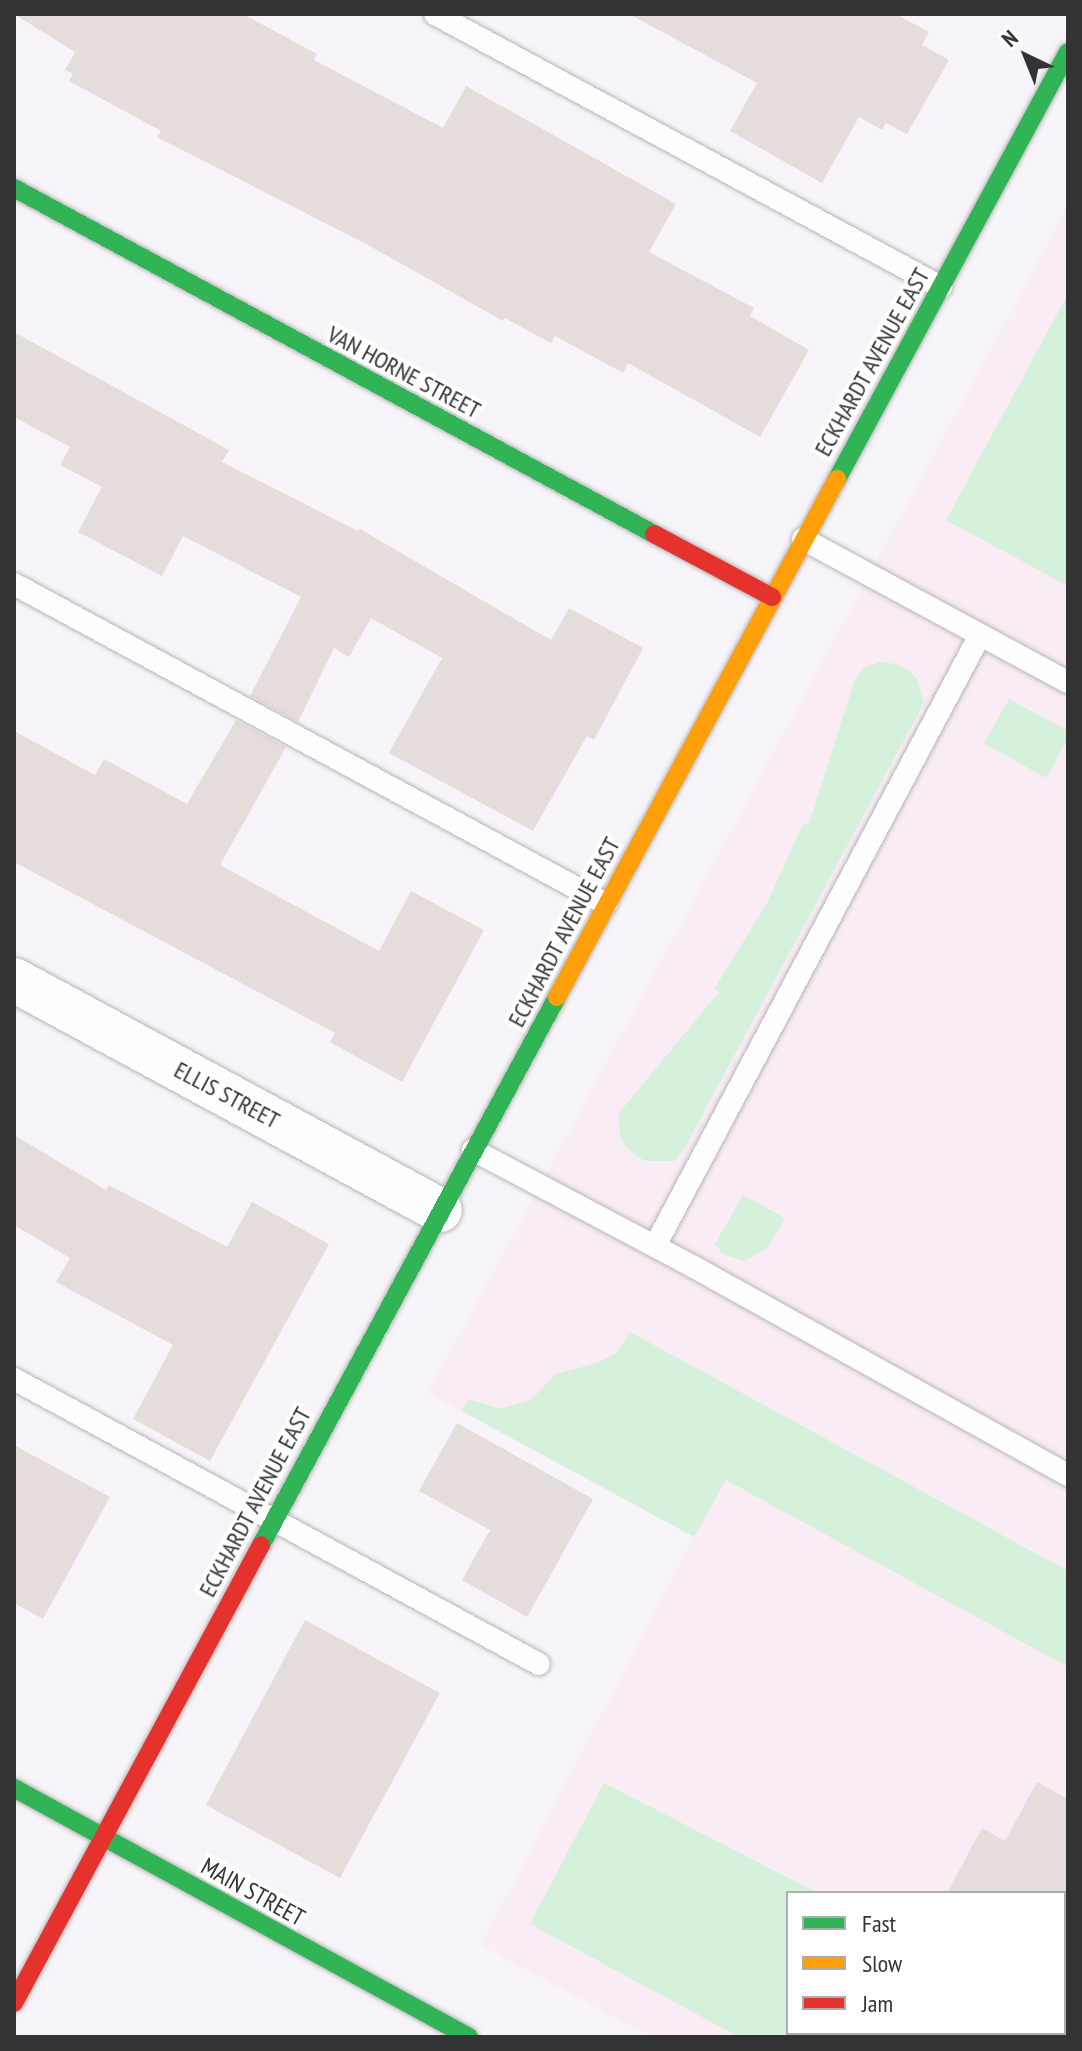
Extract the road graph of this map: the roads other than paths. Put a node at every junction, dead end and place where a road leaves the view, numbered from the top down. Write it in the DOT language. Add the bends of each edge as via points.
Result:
graph roads {
  1 [pos="435,14"];
  2 [pos="1068,52"];
  3 [pos="14,188"];
  4 [pos="941,287"];
  5 [pos="803,539"];
  6 [pos="14,584"];
  7 [pos="772,597"];
  8 [pos="980,635"];
  9 [pos="1068,682"];
  10 [pos="606,904"];
  11 [pos="14,980"];
  12 [pos="473,1150"];
  13 [pos="440,1210"];
  14 [pos="655,1246"];
  15 [pos="14,1379"];
  16 [pos="1068,1475"];
  17 [pos="273,1519"];
  18 [pos="539,1664"];
  19 [pos="14,1788"];
  20 [pos="102,1836"];
  21 [pos="14,2003"];
  22 [pos="469,2037"];
  1 -- 4 [label="lane"];
  2 -- 4 [label="main road, ECKHARDT AVENUE EAST"];
  3 -- 7 [label="main road, VAN HORNE STREET"];
  4 -- 5 [label="main road, ECKHARDT AVENUE EAST"];
  5 -- 7 [label="main road, ECKHARDT AVENUE EAST"];
  5 -- 8 [label="lane"];
  6 -- 10 [label="lane"];
  7 -- 10 [label="main road, ECKHARDT AVENUE EAST"];
  8 -- 9 [label="lane"];
  8 -- 14 [label="lane"];
  10 -- 12 [label="main road, ECKHARDT AVENUE EAST"];
  11 -- 13 [label="street, ELLIS STREET"];
  12 -- 13 [label="main road, ECKHARDT AVENUE EAST"];
  12 -- 14 [label="lane"];
  13 -- 17 [label="main road, ECKHARDT AVENUE EAST"];
  14 -- 16 [label="lane"];
  15 -- 17 [label="lane"];
  17 -- 18 [label="lane"];
  17 -- 20 [label="main road, ECKHARDT AVENUE EAST"];
  19 -- 20 [label="main road, MAIN STREET"];
  20 -- 21 [label="main road, ECKHARDT AVENUE EAST"];
  20 -- 22 [label="main road, MAIN STREET"];
}
